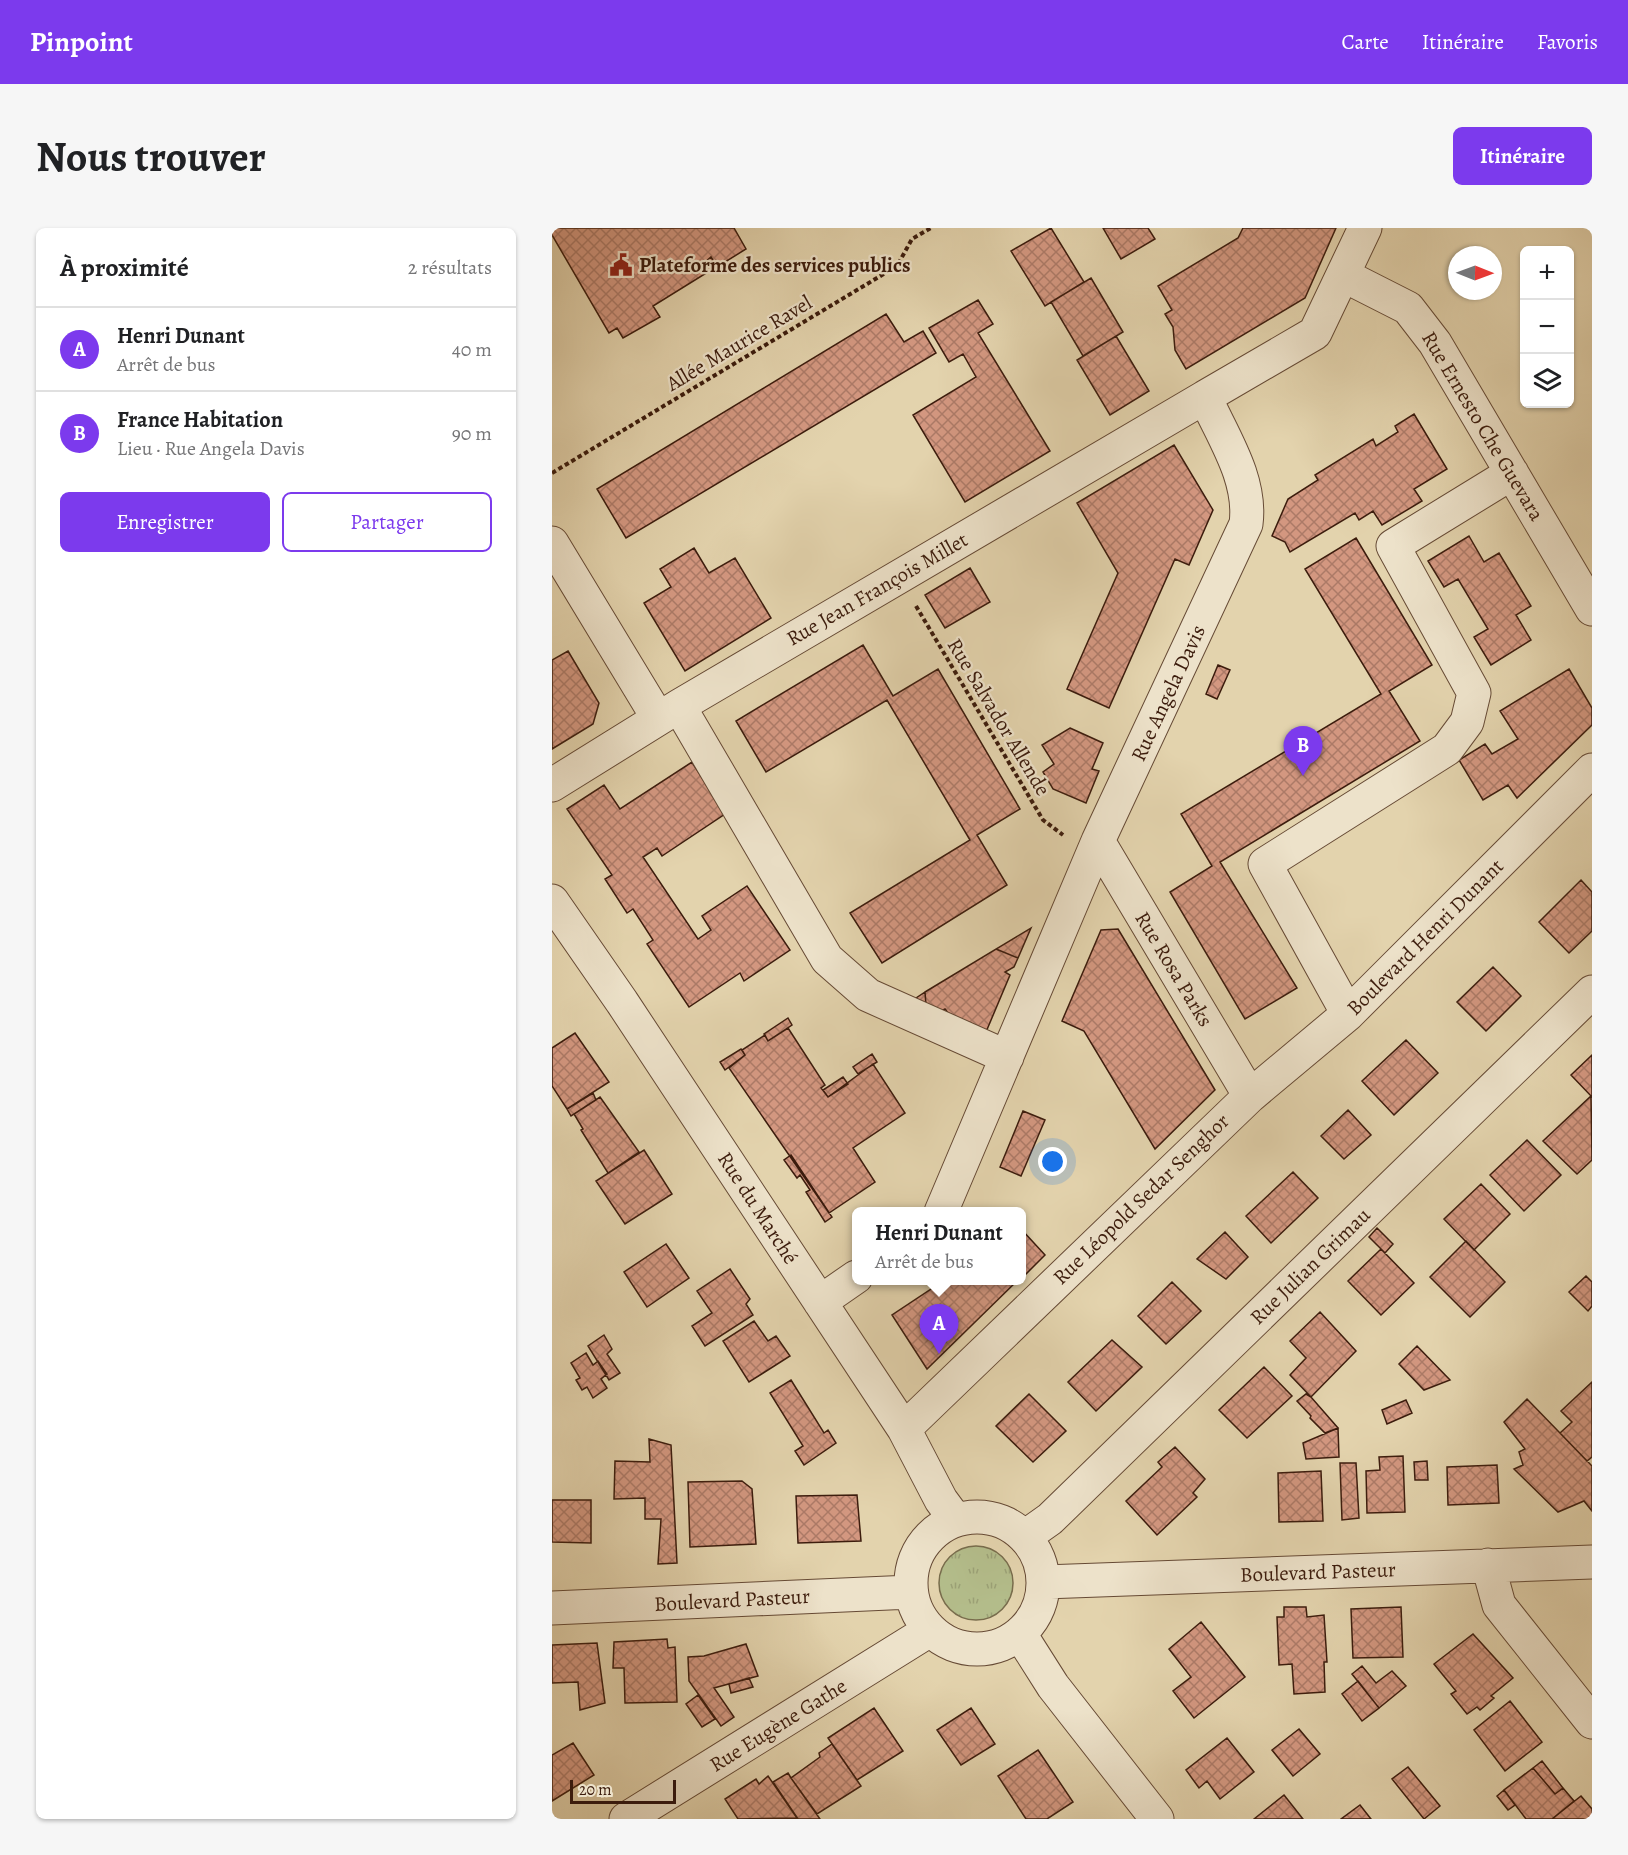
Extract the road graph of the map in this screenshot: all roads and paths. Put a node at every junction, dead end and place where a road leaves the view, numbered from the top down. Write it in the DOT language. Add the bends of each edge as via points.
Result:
graph roads {
  1 [pos="931,228"];
  2 [pos="1365,228"];
  3 [pos="1343,275"];
  4 [pos="1205,397"];
  5 [pos="552,473"];
  6 [pos="1512,473"];
  7 [pos="552,543"];
  8 [pos="899,577"];
  9 [pos="1592,609"];
  10 [pos="669,712"];
  11 [pos="1592,770"];
  12 [pos="552,785"];
  13 [pos="1095,849"];
  14 [pos="552,902"];
  15 [pos="1592,992"];
  16 [pos="1348,1014"];
  17 [pos="1007,1057"];
  18 [pos="1250,1096"];
  19 [pos="943,1207"];
  20 [pos="852,1280"];
  21 [pos="820,1302"];
  22 [pos="904,1429"];
  23 [pos="955,1520"];
  24 [pos="1026,1536"];
  25 [pos="1592,1562"];
  26 [pos="1488,1565"];
  27 [pos="1044,1582"];
  28 [pos="911,1592"];
  29 [pos="552,1608"];
  30 [pos="930,1630"];
  31 [pos="1020,1634"];
  32 [pos="1592,1722"];
  33 [pos="626,1819"];
  34 [pos="1157,1819"];
  1 -- 5 [label="path, Allée Maurice Ravel" via="912,239 897,266"];
  2 -- 3 [label="street"];
  3 -- 4 [label="street" via="1316,333"];
  3 -- 6 [label="street, Rue Ernesto Che Guevara" via="1408,308 1435,343"];
  4 -- 8 [label="street, Rue Jean François Millet"];
  4 -- 13 [label="street, Rue Angela Davis" via="1246,486 1246,524"];
  6 -- 9 [label="street, Rue Ernesto Che Guevara"];
  6 -- 16 [label="street" via="1393,546 1474,693 1467,722 1448,749 1265,864"];
  7 -- 10 [label="street"];
  8 -- 10 [label="street, Rue Jean François Millet"];
  8 -- 13 [label="path, Rue Salvador Allende" via="1043,820"];
  10 -- 12 [label="street, Rue Jean François Millet"];
  10 -- 17 [label="street" via="827,959 868,995"];
  11 -- 16 [label="street, Boulevard Henri Dunant"];
  13 -- 17 [label="street, Rue Angela Davis"];
  13 -- 18 [label="street, Rue Rosa Parks"];
  14 -- 21 [label="street, Rue du Marché"];
  15 -- 24 [label="street, Rue Julian Grimau" via="1050,1519"];
  16 -- 18 [label="street, Boulevard Henri Dunant"];
  17 -- 19 [label="street, Rue Angela Davis"];
  18 -- 22 [label="street, Rue Léopold Sedar Senghor"];
  20 -- 21 [label="street"];
  21 -- 22 [label="street, Rue du Marché"];
  22 -- 23 [label="street, Rue du Marché"];
  23 -- 24 [label="street" via="993,1518"];
  23 -- 28 [label="street" via="936,1531 921,1548 912,1569"];
  24 -- 27 [label="street" via="1035,1550"];
  25 -- 26 [label="street, Boulevard Pasteur"];
  26 -- 27 [label="street, Boulevard Pasteur"];
  26 -- 32 [label="street" via="1499,1605"];
  27 -- 31 [label="street" via="1042,1602"];
  28 -- 29 [label="street, Boulevard Pasteur"];
  28 -- 30 [label="street" via="918,1613"];
  30 -- 31 [label="street" via="945,1642 984,1649 1003,1645"];
  30 -- 33 [label="street, Rue Eugène Gathe"];
  31 -- 34 [label="street" via="1053,1686"];
}
